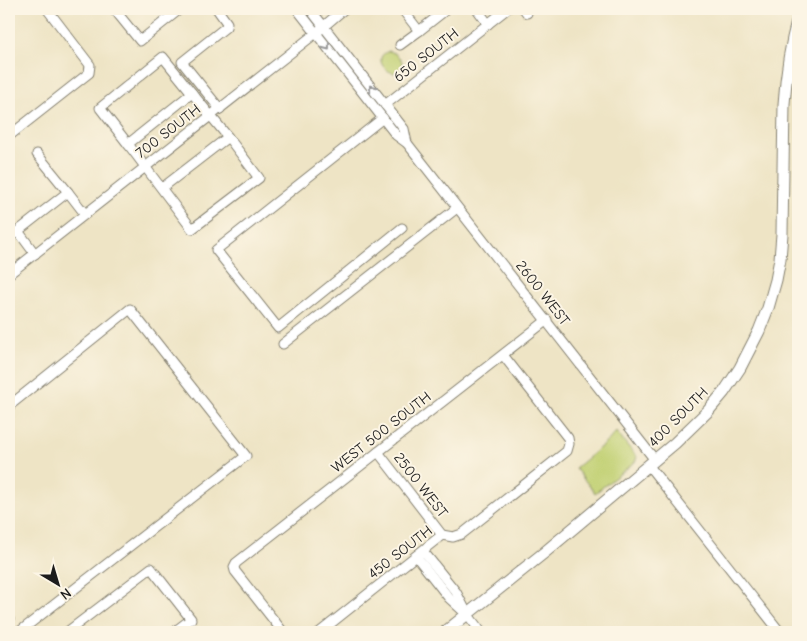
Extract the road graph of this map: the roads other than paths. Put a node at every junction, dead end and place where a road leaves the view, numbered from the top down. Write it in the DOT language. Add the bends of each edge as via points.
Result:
graph roads {
  1 [pos="47,9"];
  2 [pos="114,9"];
  3 [pos="180,9"];
  4 [pos="217,9"];
  5 [pos="297,9"];
  6 [pos="310,9"];
  7 [pos="344,9"];
  8 [pos="402,9"];
  9 [pos="447,9"];
  10 [pos="477,9"];
  11 [pos="507,9"];
  12 [pos="798,18"];
  13 [pos="488,24"];
  14 [pos="320,30"];
  15 [pos="419,31"];
  16 [pos="400,45"];
  17 [pos="192,93"];
  18 [pos="384,105"];
  19 [pos="220,108"];
  20 [pos="210,116"];
  21 [pos="383,118"];
  22 [pos="9,136"];
  23 [pos="228,137"];
  24 [pos="407,143"];
  25 [pos="128,144"];
  26 [pos="37,154"];
  27 [pos="146,167"];
  28 [pos="162,188"];
  29 [pos="68,192"];
  30 [pos="458,208"];
  31 [pos="85,214"];
  32 [pos="402,228"];
  33 [pos="18,231"];
  34 [pos="9,238"];
  35 [pos="35,254"];
  36 [pos="9,274"];
  37 [pos="546,320"];
  38 [pos="283,344"];
  39 [pos="503,355"];
  40 [pos="9,406"];
  41 [pos="378,452"];
  42 [pos="652,463"];
  43 [pos="442,535"];
  44 [pos="419,554"];
  45 [pos="468,615"];
  46 [pos="9,619"];
  47 [pos="9,628"];
  48 [pos="19,632"];
  49 [pos="67,632"];
  50 [pos="174,632"];
  51 [pos="283,632"];
  52 [pos="320,632"];
  53 [pos="445,632"];
  54 [pos="481,632"];
  55 [pos="780,632"];
  1 -- 22 [label="street" via="90,64 89,73"];
  2 -- 3 [label="street" via="140,41"];
  4 -- 19 [label="street" via="227,23 226,27 182,62"];
  5 -- 14 [label="street, 2600 WEST"];
  6 -- 14 [label="street, 2600 WEST"];
  7 -- 14 [label="street, 700 SOUTH"];
  8 -- 15 [label="street"];
  9 -- 15 [label="street"];
  10 -- 13 [label="street"];
  11 -- 13 [label="street, 650 SOUTH"];
  12 -- 42 [label="main road, 400 SOUTH" via="785,83 782,234 776,280 768,308 748,354 724,392 691,430"];
  13 -- 18 [label="street, 650 SOUTH"];
  18 -- 14 [label="street, 2600 WEST, one-way"];
  14 -- 19 [label="street, 700 SOUTH"];
  14 -- 21 [label="street, 2600 WEST, one-way"];
  15 -- 16 [label="street"];
  17 -- 20 [label="street"];
  17 -- 25 [label="street"];
  17 -- 25 [label="street" via="163,57 100,108"];
  18 -- 24 [label="street, 2600 WEST" via="404,129"];
  19 -- 20 [label="street, 700 SOUTH"];
  20 -- 23 [label="street"];
  20 -- 27 [label="street, 700 SOUTH"];
  21 -- 24 [label="street, 2600 WEST"];
  21 -- 32 [label="street" via="216,250 278,328"];
  23 -- 28 [label="street"];
  23 -- 28 [label="street" via="258,178 192,229"];
  24 -- 30 [label="street, 2600 WEST"];
  25 -- 27 [label="street"];
  26 -- 29 [label="street"];
  27 -- 28 [label="street"];
  27 -- 31 [label="street, 700 SOUTH"];
  29 -- 31 [label="street"];
  29 -- 33 [label="street"];
  30 -- 37 [label="street, 2600 WEST"];
  30 -- 38 [label="street"];
  31 -- 35 [label="street, 700 SOUTH"];
  33 -- 34 [label="street"];
  33 -- 35 [label="street"];
  35 -- 36 [label="street, 700 SOUTH"];
  37 -- 39 [label="street, WEST 500 SOUTH"];
  37 -- 42 [label="street, 2600 WEST"];
  39 -- 41 [label="street, WEST 500 SOUTH"];
  39 -- 43 [label="street, 450 SOUTH" via="566,437 569,446 563,455 462,534 453,537"];
  40 -- 48 [label="street" via="130,309 246,456"];
  41 -- 43 [label="street, 2500 WEST"];
  41 -- 51 [label="street, WEST 500 SOUTH" via="234,566 235,572"];
  42 -- 45 [label="main road, 400 SOUTH"];
  42 -- 55 [label="street, 2600 WEST"];
  43 -- 44 [label="street, 450 SOUTH"];
  44 -- 45 [label="street" via="456,592"];
  44 -- 52 [label="street, 450 SOUTH"];
  45 -- 53 [label="main road, 400 SOUTH"];
  45 -- 54 [label="street"];
  46 -- 47 [label="street"];
  49 -- 50 [label="street" via="150,568 191,619"];
}
